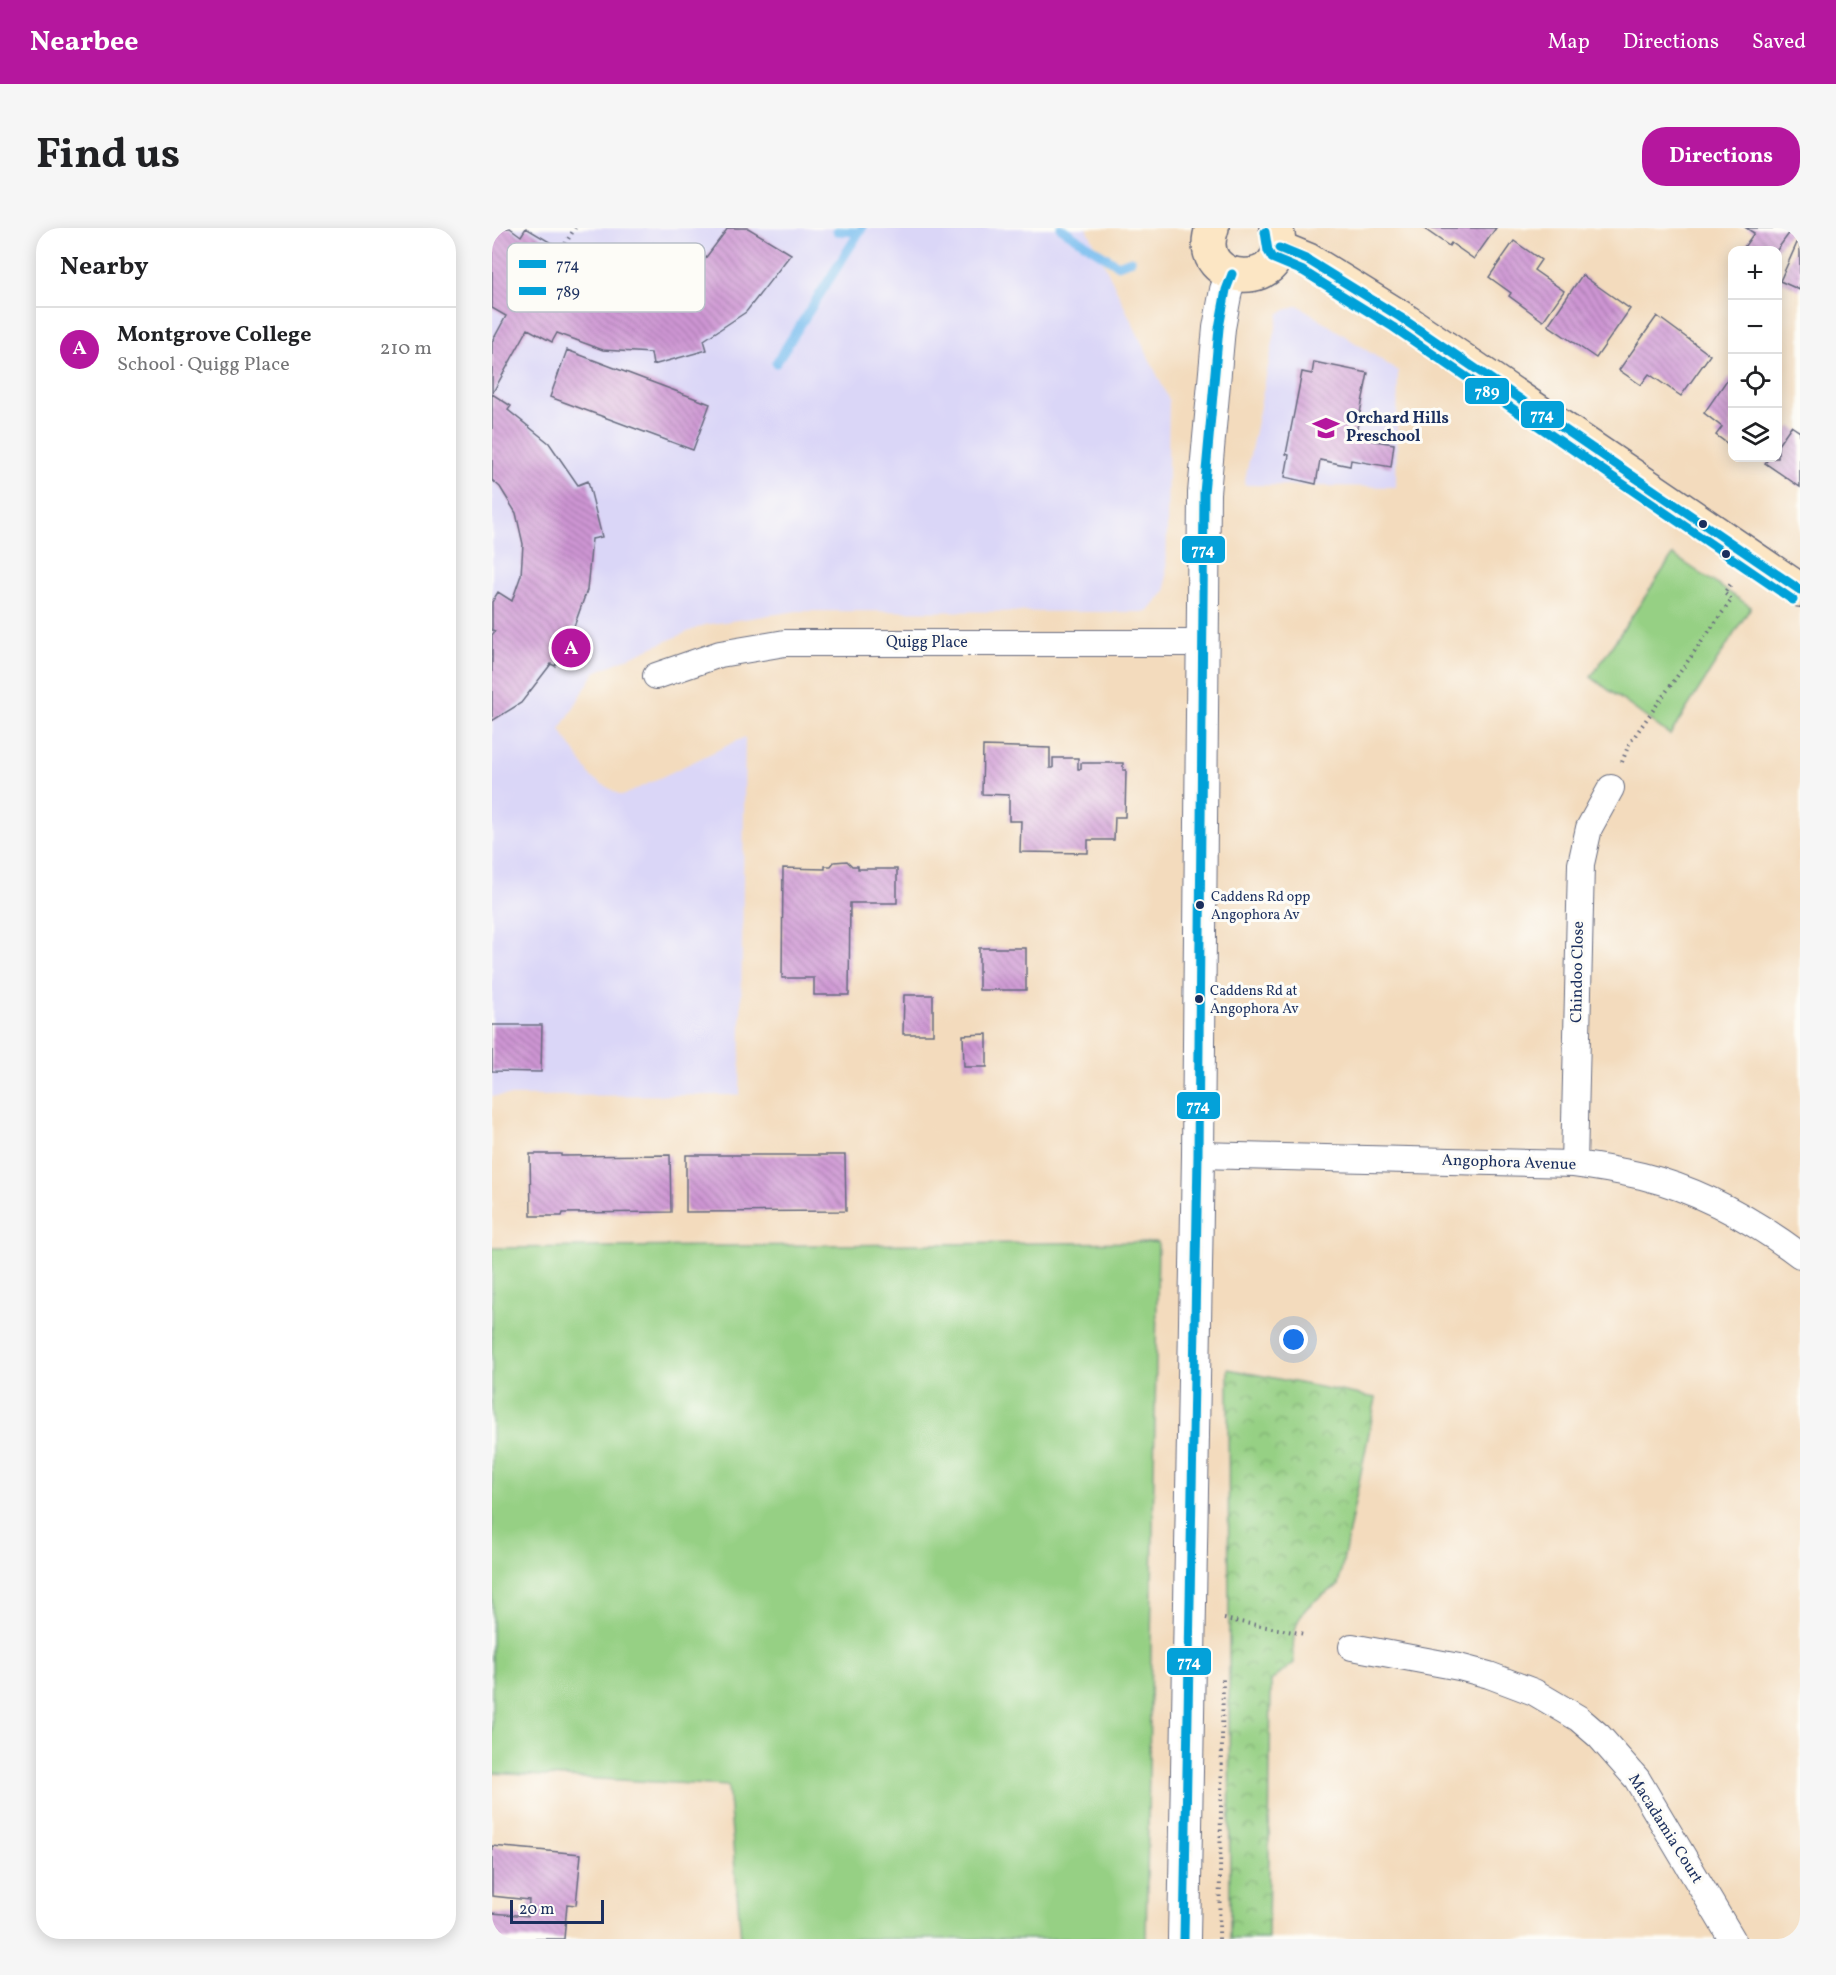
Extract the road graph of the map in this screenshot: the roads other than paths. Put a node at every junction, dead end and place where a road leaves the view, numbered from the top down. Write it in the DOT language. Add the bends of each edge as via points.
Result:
graph roads {
  1 [pos="1212,228"];
  2 [pos="1278,238"];
  3 [pos="1232,274"];
  4 [pos="1800,590"];
  5 [pos="1204,643"];
  6 [pos="656,676"];
  7 [pos="1611,788"];
  8 [pos="1198,1155"];
  9 [pos="1574,1164"];
  10 [pos="1800,1255"];
  11 [pos="1352,1647"];
  12 [pos="1184,1939"];
  13 [pos="1732,1939"];
  1 -- 3 [label="main road" via="1213,258"];
  2 -- 3 [label="main road" via="1274,260 1267,269 1244,277"];
  2 -- 4 [label="main road"];
  3 -- 5 [label="street" via="1219,328 1204,493"];
  5 -- 6 [label="street, Quigg Place" via="785,643 720,654"];
  5 -- 8 [label="street"];
  7 -- 9 [label="street, Chindoo Close" via="1589,828 1581,864"];
  8 -- 9 [label="street, Angophora Avenue"];
  8 -- 12 [label="street"];
  9 -- 10 [label="street, Angophora Avenue" via="1674,1186 1738,1214"];
  11 -- 13 [label="street, Macadamia Court" via="1489,1675 1534,1692 1578,1718 1636,1779"];
}
